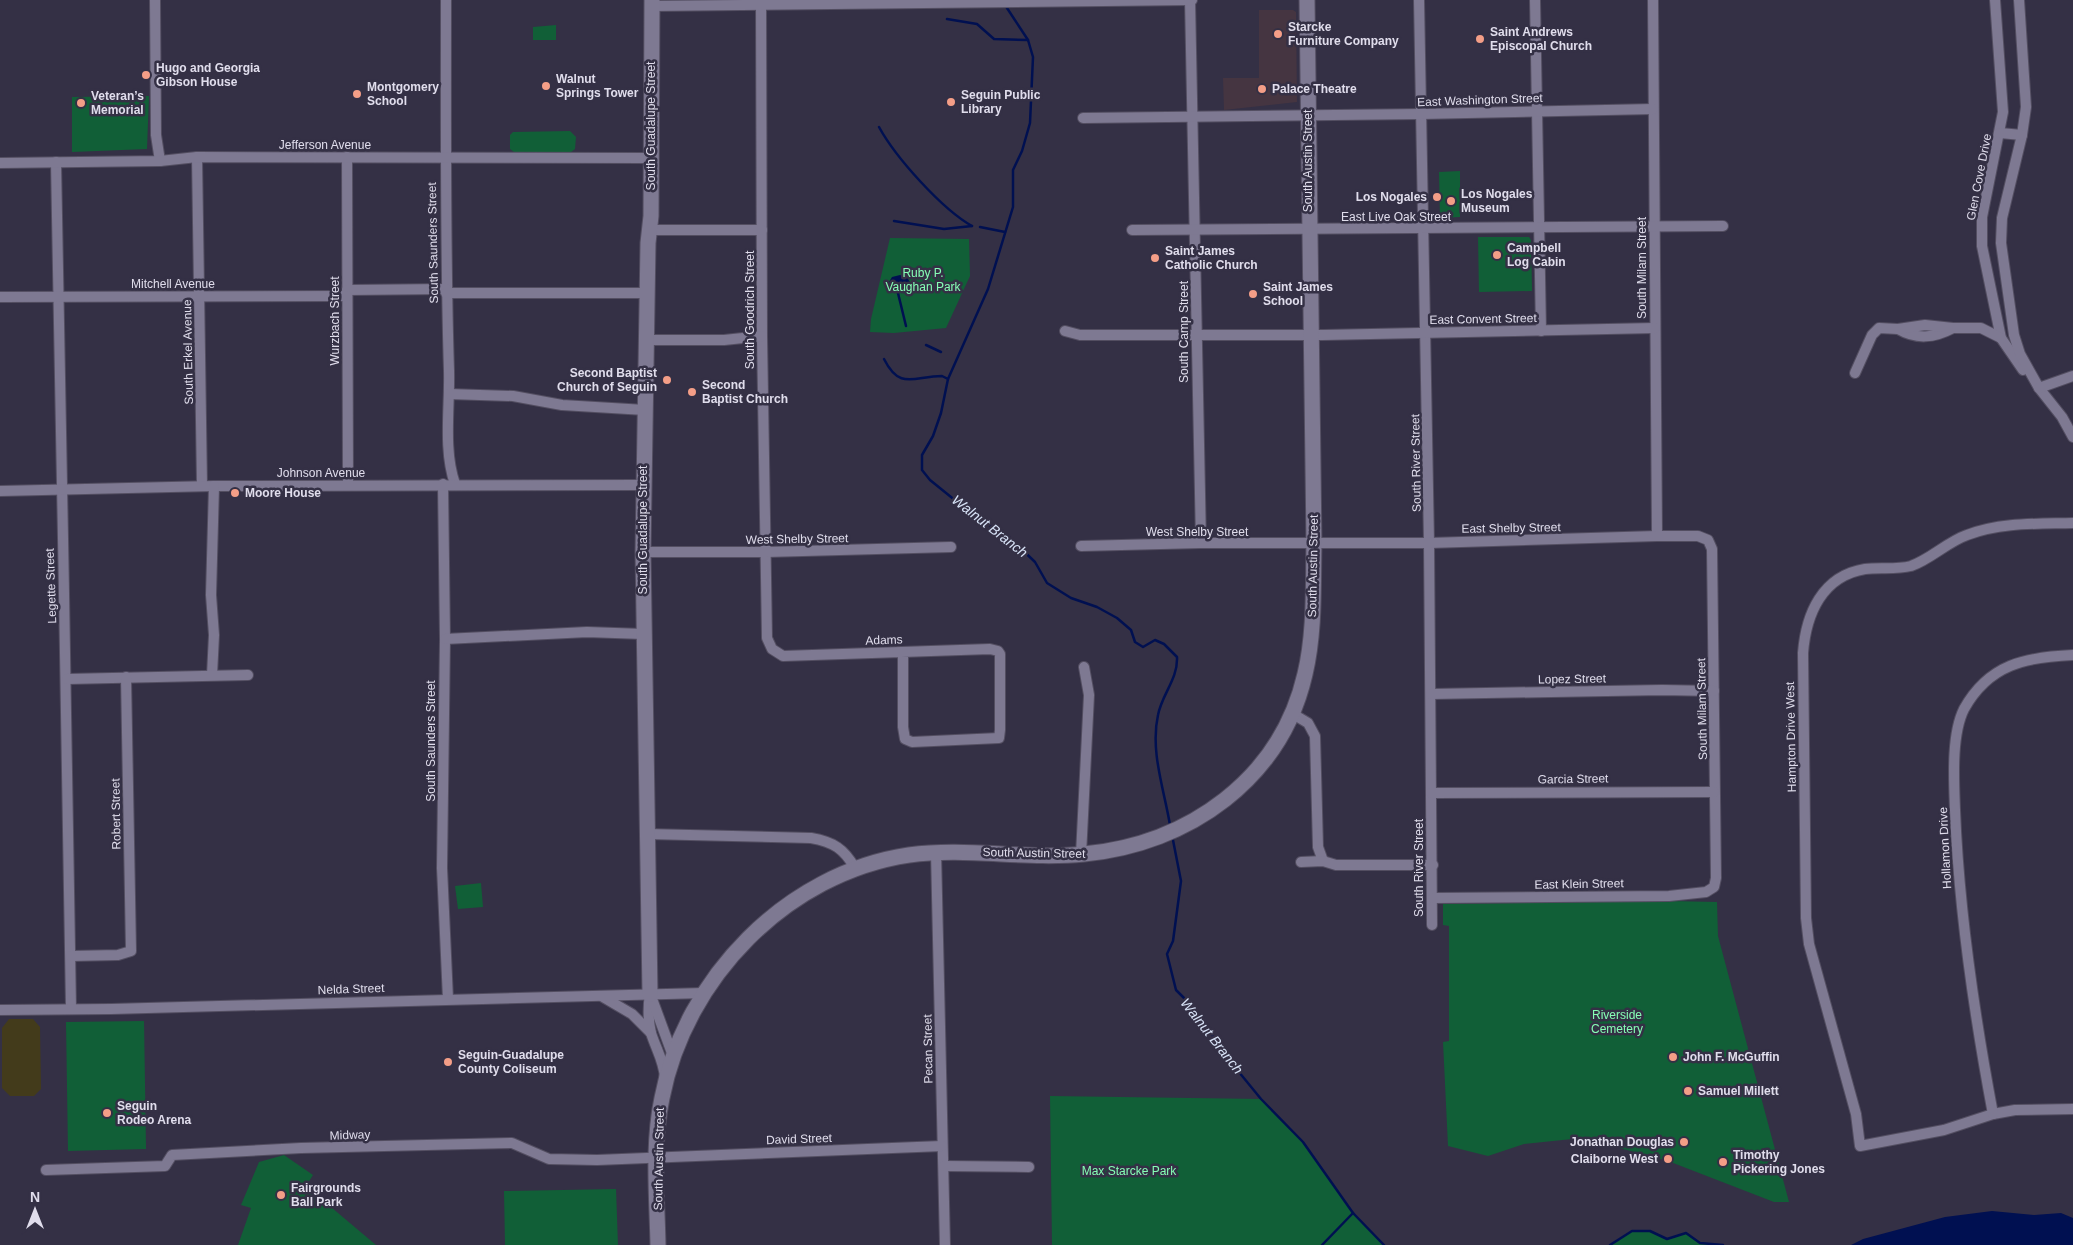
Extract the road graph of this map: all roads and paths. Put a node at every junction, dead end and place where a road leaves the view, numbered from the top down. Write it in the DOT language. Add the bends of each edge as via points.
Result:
graph roads {
  1 [pos="155,0"];
  2 [pos="446,0"];
  3 [pos="1191,0"];
  4 [pos="1307,0"];
  5 [pos="1419,0"];
  6 [pos="1535,0"];
  7 [pos="1653,0"];
  8 [pos="1995,0"];
  9 [pos="2019,0"];
  10 [pos="1075,1"];
  11 [pos="652,3"];
  12 [pos="761,3"];
  13 [pos="1653,109"];
  14 [pos="1538,112"];
  15 [pos="1308,114"];
  16 [pos="1421,114"];
  17 [pos="1192,117"];
  18 [pos="1083,118"];
  19 [pos="2000,133"];
  20 [pos="2022,136"];
  21 [pos="197,157"];
  22 [pos="347,157"];
  23 [pos="446,157"];
  24 [pos="651,158"];
  25 [pos="160,161"];
  26 [pos="56,162"];
  27 [pos="0,163"];
  28 [pos="1654,225"];
  29 [pos="1723,226"];
  30 [pos="1194,229"];
  31 [pos="1539,229"];
  32 [pos="650,230"];
  33 [pos="762,230"];
  34 [pos="1132,230"];
  35 [pos="1308,230"];
  36 [pos="1424,230"];
  37 [pos="446,291"];
  38 [pos="347,293"];
  39 [pos="648,293"];
  40 [pos="58,296"];
  41 [pos="200,296"];
  42 [pos="0,297"];
  43 [pos="1996,316"];
  44 [pos="1655,328"];
  45 [pos="1981,328"];
  46 [pos="1065,331"];
  47 [pos="1541,331"];
  48 [pos="1426,333"];
  49 [pos="1310,334"];
  50 [pos="1196,335"];
  51 [pos="762,336"];
  52 [pos="2001,338"];
  53 [pos="646,340"];
  54 [pos="1855,373"];
  55 [pos="2032,376"];
  56 [pos="2073,376"];
  57 [pos="2039,388"];
  58 [pos="449,394"];
  59 [pos="645,410"];
  60 [pos="2073,437"];
  61 [pos="443,484"];
  62 [pos="455,484"];
  63 [pos="202,486"];
  64 [pos="214,486"];
  65 [pos="348,486"];
  66 [pos="643,486"];
  67 [pos="60,490"];
  68 [pos="0,491"];
  69 [pos="2073,523"];
  70 [pos="1657,536"];
  71 [pos="1708,540"];
  72 [pos="1429,542"];
  73 [pos="1200,543"];
  74 [pos="1314,544"];
  75 [pos="1081,546"];
  76 [pos="951,547"];
  77 [pos="642,552"];
  78 [pos="766,552"];
  79 [pos="643,634"];
  80 [pos="445,639"];
  81 [pos="772,649"];
  82 [pos="903,652"];
  83 [pos="2073,655"];
  84 [pos="1084,668"];
  85 [pos="212,675"];
  86 [pos="248,675"];
  87 [pos="126,677"];
  88 [pos="67,678"];
  89 [pos="1714,691"];
  90 [pos="1431,694"];
  91 [pos="1293,714"];
  92 [pos="1714,792"];
  93 [pos="1431,793"];
  94 [pos="647,834"];
  95 [pos="936,852"];
  96 [pos="1081,855"];
  97 [pos="1323,861"];
  98 [pos="1301,862"];
  99 [pos="1433,864"];
  100 [pos="856,868"];
  101 [pos="1716,878"];
  102 [pos="1433,898"];
  103 [pos="1432,925"];
  104 [pos="71,956"];
  105 [pos="650,994"];
  106 [pos="704,994"];
  107 [pos="602,996"];
  108 [pos="448,999"];
  109 [pos="71,1009"];
  110 [pos="0,1010"];
  111 [pos="651,1033"];
  112 [pos="673,1056"];
  113 [pos="665,1083"];
  114 [pos="2073,1109"];
  115 [pos="1993,1114"];
  116 [pos="942,1146"];
  117 [pos="657,1158"];
  118 [pos="944,1166"];
  119 [pos="1029,1168"];
  120 [pos="46,1170"];
  121 [pos="658,1245"];
  122 [pos="945,1245"];
  1 -- 25 [label="street" via="156,135"];
  2 -- 23 [label="street, South Saunders Street"];
  3 -- 10 [label="street"];
  3 -- 17 [label="street, South Camp Street"];
  4 -- 15 [label="main road, South Austin Street"];
  5 -- 16 [label="street, South River Street"];
  6 -- 14 [label="street"];
  7 -- 13 [label="street, South Milam Street"];
  8 -- 19 [label="street, Glen Cove Drive" via="2002,79"];
  9 -- 20 [label="street, Glen Cove Drive" via="2026,107"];
  10 -- 12 [label="street"];
  11 -- 12 [label="street"];
  11 -- 24 [label="main road, South Guadalupe Street"];
  12 -- 33 [label="street, South Goodrich Street"];
  13 -- 14 [label="street, East Washington Street"];
  13 -- 28 [label="street, South Milam Street"];
  14 -- 16 [label="street, East Washington Street"];
  14 -- 31 [label="street"];
  15 -- 16 [label="street, East Washington Street"];
  15 -- 17 [label="street, East Washington Street"];
  15 -- 35 [label="main road, South Austin Street"];
  16 -- 36 [label="street, South River Street"];
  17 -- 18 [label="street, East Washington Street"];
  17 -- 30 [label="street, South Camp Street"];
  19 -- 20 [label="street"];
  19 -- 43 [label="street, Glen Cove Drive" via="1982,217 1982,246"];
  20 -- 55 [label="street, Glen Cove Drive" via="2002,218 2001,243 2014,335"];
  21 -- 22 [label="street, Jefferson Avenue"];
  21 -- 25 [label="street, Jefferson Avenue"];
  21 -- 41 [label="street, South Erkel Avenue"];
  22 -- 23 [label="street, Jefferson Avenue"];
  22 -- 38 [label="street, Wurzbach Street"];
  23 -- 24 [label="street, Jefferson Avenue"];
  23 -- 37 [label="street, South Saunders Street"];
  24 -- 32 [label="main road, South Guadalupe Street"];
  25 -- 26 [label="street, Jefferson Avenue"];
  26 -- 27 [label="street, Jefferson Avenue"];
  26 -- 40 [label="street, Legette Street"];
  28 -- 29 [label="street, East Live Oak Street"];
  28 -- 31 [label="street, East Live Oak Street"];
  28 -- 44 [label="street, South Milam Street"];
  30 -- 34 [label="street, East Live Oak Street"];
  30 -- 35 [label="street, East Live Oak Street"];
  30 -- 50 [label="street, South Camp Street"];
  31 -- 36 [label="street, East Live Oak Street"];
  31 -- 47 [label="street"];
  32 -- 33 [label="street"];
  32 -- 39 [label="main road, South Guadalupe Street"];
  33 -- 51 [label="street, South Goodrich Street"];
  35 -- 36 [label="street, East Live Oak Street"];
  35 -- 49 [label="main road, South Austin Street"];
  36 -- 48 [label="street, South River Street"];
  37 -- 38 [label="street, Mitchell Avenue"];
  37 -- 39 [label="street, Mitchell Avenue"];
  37 -- 58 [label="street, South Saunders Street"];
  38 -- 41 [label="street, Mitchell Avenue"];
  38 -- 65 [label="street, Wurzbach Street"];
  39 -- 53 [label="main road, South Guadalupe Street"];
  40 -- 41 [label="street, Mitchell Avenue"];
  40 -- 42 [label="street, Mitchell Avenue"];
  40 -- 67 [label="street, Legette Street"];
  41 -- 63 [label="street, South Erkel Avenue"];
  43 -- 45 [label="street"];
  43 -- 52 [label="street, Glen Cove Drive"];
  44 -- 47 [label="street, East Convent Street"];
  44 -- 70 [label="street, South Milam Street"];
  45 -- 52 [label="street"];
  45 -- 54 [label="street" via="1953,328 1927,337 1910,336 1898,329 1879,328 1872,335"];
  46 -- 50 [label="street, East Convent Street" via="1080,335"];
  47 -- 48 [label="street, East Convent Street"];
  48 -- 49 [label="street, East Convent Street"];
  48 -- 72 [label="street, South River Street"];
  49 -- 50 [label="street, East Convent Street"];
  49 -- 74 [label="main road, South Austin Street"];
  50 -- 73 [label="street, South Camp Street"];
  51 -- 53 [label="street" via="724,340"];
  51 -- 78 [label="street, South Goodrich Street"];
  52 -- 55 [label="street, Glen Cove Drive"];
  53 -- 59 [label="main road, South Guadalupe Street"];
  55 -- 57 [label="street, Glen Cove Drive"];
  56 -- 57 [label="street"];
  57 -- 60 [label="street, Glen Cove Drive" via="2062,416"];
  58 -- 59 [label="street" via="513,396 562,405"];
  58 -- 62 [label="street, South Saunders Street" via="451,462"];
  59 -- 66 [label="main road, South Guadalupe Street"];
  61 -- 62 [label="street, Johnson Avenue"];
  61 -- 65 [label="street, Johnson Avenue"];
  61 -- 80 [label="street, South Saunders Street"];
  62 -- 66 [label="street, Johnson Avenue"];
  63 -- 64 [label="street, Johnson Avenue"];
  63 -- 67 [label="street, Johnson Avenue"];
  64 -- 65 [label="street, Johnson Avenue"];
  64 -- 85 [label="street"];
  66 -- 77 [label="main road, South Guadalupe Street"];
  67 -- 68 [label="street, Johnson Avenue"];
  67 -- 88 [label="street, Legette Street"];
  69 -- 115 [label="street, Hampton Drive West" via="1988,528 1966,535 1911,566 1866,569 1848,574 1820,596 1805,628 1806,918 1819,984 1856,1114 1860,1146 1944,1130"];
  70 -- 71 [label="street, East Shelby Street" via="1698,536"];
  70 -- 72 [label="street, East Shelby Street"];
  71 -- 89 [label="street, South Milam Street" via="1712,549"];
  72 -- 74 [label="street, East Shelby Street"];
  72 -- 90 [label="street, South River Street"];
  73 -- 74 [label="street, West Shelby Street"];
  73 -- 75 [label="street, West Shelby Street"];
  74 -- 91 [label="main road, South Austin Street" via="1310,650"];
  76 -- 78 [label="street, West Shelby Street"];
  77 -- 78 [label="street, West Shelby Street"];
  77 -- 79 [label="main road, South Guadalupe Street"];
  78 -- 81 [label="street, South Goodrich Street" via="767,638"];
  79 -- 80 [label="street" via="587,632"];
  79 -- 94 [label="main road, South Guadalupe Street"];
  80 -- 108 [label="street, South Saunders Street" via="442,868"];
  81 -- 82 [label="street, Adams" via="783,656"];
  82 -- 82 [label="street, Adams" via="904,739 912,742 998,738 998,651"];
  83 -- 115 [label="street, Hollamon Drive" via="2046,656 1998,670 1964,709 1958,728 1954,782 1957,861 1966,957"];
  84 -- 96 [label="street" via="1089,695"];
  85 -- 86 [label="street"];
  85 -- 87 [label="street"];
  87 -- 88 [label="street"];
  87 -- 104 [label="street, Robert Street" via="131,951 118,955"];
  88 -- 104 [label="street, Legette Street"];
  89 -- 90 [label="street, Lopez Street"];
  89 -- 92 [label="street, South Milam Street"];
  90 -- 93 [label="street, South River Street"];
  91 -- 96 [label="main road, South Austin Street" via="1262,765 1230,798 1204,816 1167,835 1122,849"];
  91 -- 97 [label="street" via="1308,723 1315,736 1318,847"];
  92 -- 93 [label="street, Garcia Street"];
  92 -- 101 [label="street, South Milam Street"];
  93 -- 99 [label="street, South River Street"];
  94 -- 100 [label="street" via="828,841 839,846"];
  94 -- 105 [label="main road, South Guadalupe Street"];
  95 -- 96 [label="main road, South Austin Street"];
  95 -- 100 [label="main road, South Austin Street"];
  95 -- 116 [label="street, Pecan Street"];
  97 -- 98 [label="street"];
  97 -- 99 [label="street" via="1336,865"];
  99 -- 102 [label="street, South River Street"];
  100 -- 106 [label="main road, South Austin Street" via="810,890 770,918 752,933"];
  101 -- 102 [label="street, East Klein Street" via="1714,887 1706,892 1669,896"];
  102 -- 103 [label="street, South River Street"];
  104 -- 109 [label="street, Legette Street"];
  105 -- 106 [label="street, Nelda Street"];
  105 -- 107 [label="street, Nelda Street"];
  105 -- 111 [label="street"];
  105 -- 112 [label="street, South Guadalupe Street"];
  106 -- 112 [label="main road, South Austin Street"];
  107 -- 108 [label="street, Nelda Street"];
  107 -- 111 [label="street" via="632,1014"];
  108 -- 109 [label="street, Nelda Street"];
  109 -- 110 [label="street, Nelda Street"];
  111 -- 113 [label="street" via="664,1066"];
  112 -- 113 [label="main road, South Austin Street"];
  113 -- 117 [label="main road, South Austin Street"];
  114 -- 115 [label="street" via="2016,1110"];
  116 -- 117 [label="street, David Street"];
  116 -- 118 [label="street, Pecan Street"];
  117 -- 120 [label="street, Midway" via="549,1159 512,1143 172,1155 165,1166"];
  117 -- 121 [label="main road, South Austin Street"];
  118 -- 119 [label="street"];
  118 -- 122 [label="street, Pecan Street"];
}
